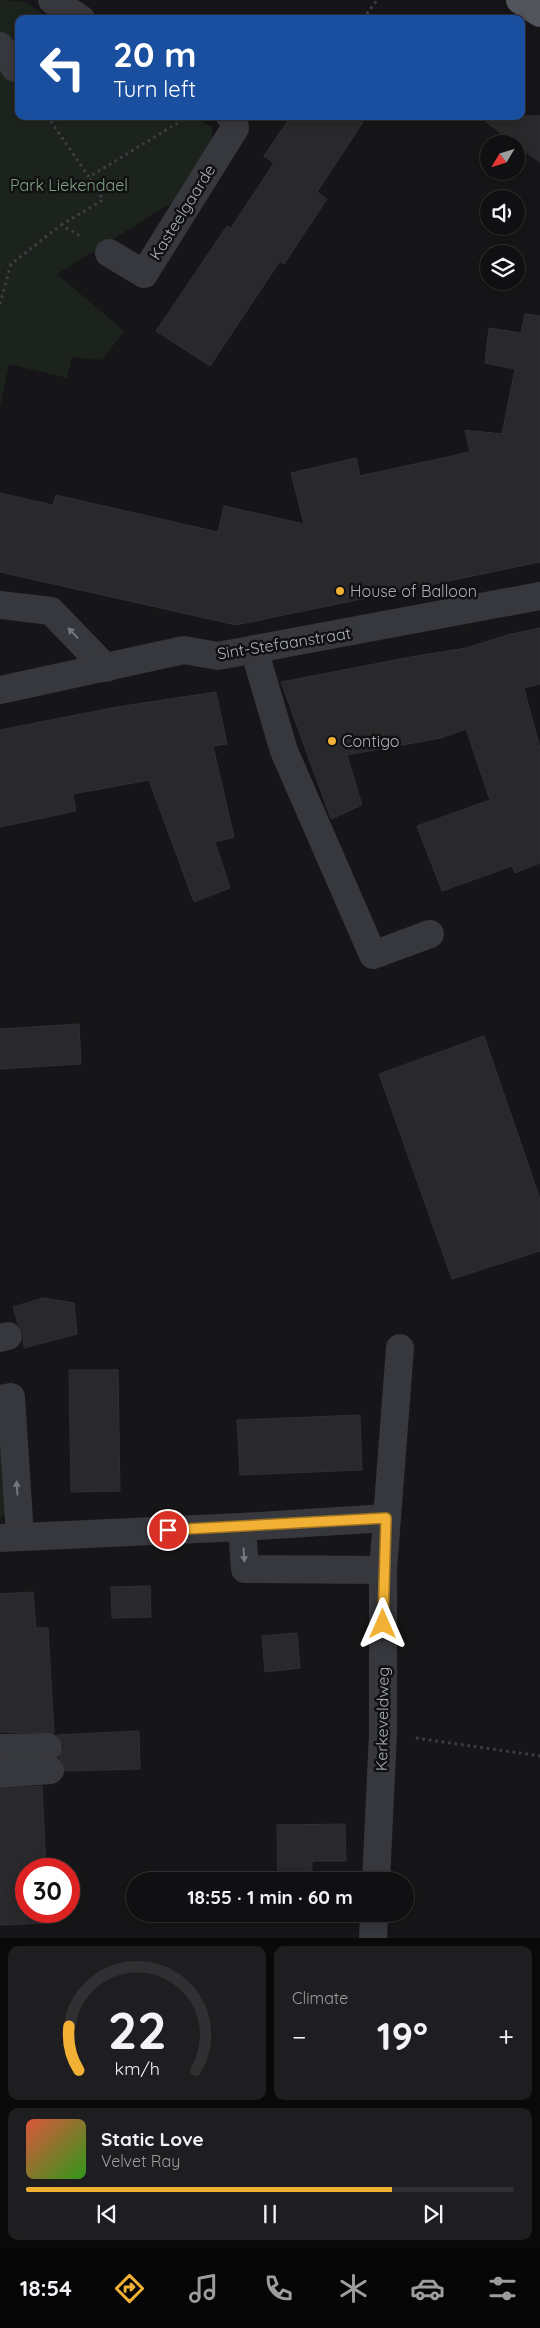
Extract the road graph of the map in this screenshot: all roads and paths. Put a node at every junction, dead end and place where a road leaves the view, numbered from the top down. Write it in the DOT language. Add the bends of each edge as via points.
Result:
graph roads {
  1 [pos="52,0"];
  2 [pos="377,0"];
  3 [pos="520,0"];
  4 [pos="540,13"];
  5 [pos="75,15"];
  6 [pos="366,15"];
  7 [pos="50,120"];
  8 [pos="182,120"];
  9 [pos="234,120"];
  10 [pos="89,177"];
  11 [pos="61,226"];
  12 [pos="109,253"];
  13 [pos="0,304"];
  14 [pos="540,596"];
  15 [pos="0,605"];
  16 [pos="254,649"];
  17 [pos="106,668"];
  18 [pos="0,690"];
  19 [pos="430,934"];
  20 [pos="400,1348"];
  21 [pos="0,1399"];
  22 [pos="386,1518"];
  23 [pos="242,1527"];
  24 [pos="10,1537"];
  25 [pos="383,1570"];
  26 [pos="383,1734"];
  27 [pos="0,1748"];
  28 [pos="540,1756"];
  29 [pos="0,1774"];
  30 [pos="376,1872"];
  31 [pos="374,1922"];
  32 [pos="373,1938"];
  1 -- 5 [label="street"];
  2 -- 6 [label="path"];
  3 -- 4 [label="main road"];
  7 -- 10 [label="path"];
  8 -- 10 [label="path"];
  9 -- 12 [label="street, Kasteelgaarde" via="235,128 144,274"];
  10 -- 11 [label="path" via="103,200"];
  11 -- 12 [label="path"];
  11 -- 13 [label="path" via="11,264"];
  14 -- 16 [label="street, Sint-Stefaanstraat"];
  17 -- 15 [label="street, one-way" via="51,611"];
  16 -- 17 [label="street, Sint-Stefaanstraat" via="218,656 184,650"];
  16 -- 19 [label="street" via="284,751 373,955"];
  17 -- 18 [label="street, Sint-Stefaanstraat"];
  20 -- 22 [label="street, Kerkeveldweg"];
  24 -- 21 [label="street, one-way" via="10,1397"];
  22 -- 23 [label="street"];
  22 -- 25 [label="street, Kerkeveldweg"];
  23 -- 24 [label="street"];
  23 -- 25 [label="street, one-way" via="245,1569"];
  25 -- 26 [label="street, Kerkeveldweg"];
  26 -- 28 [label="path"];
  26 -- 30 [label="street, Kerkeveldweg"];
  27 -- 29 [label="street" via="49,1759"];
  31 -- 32 [label="street"];
}
